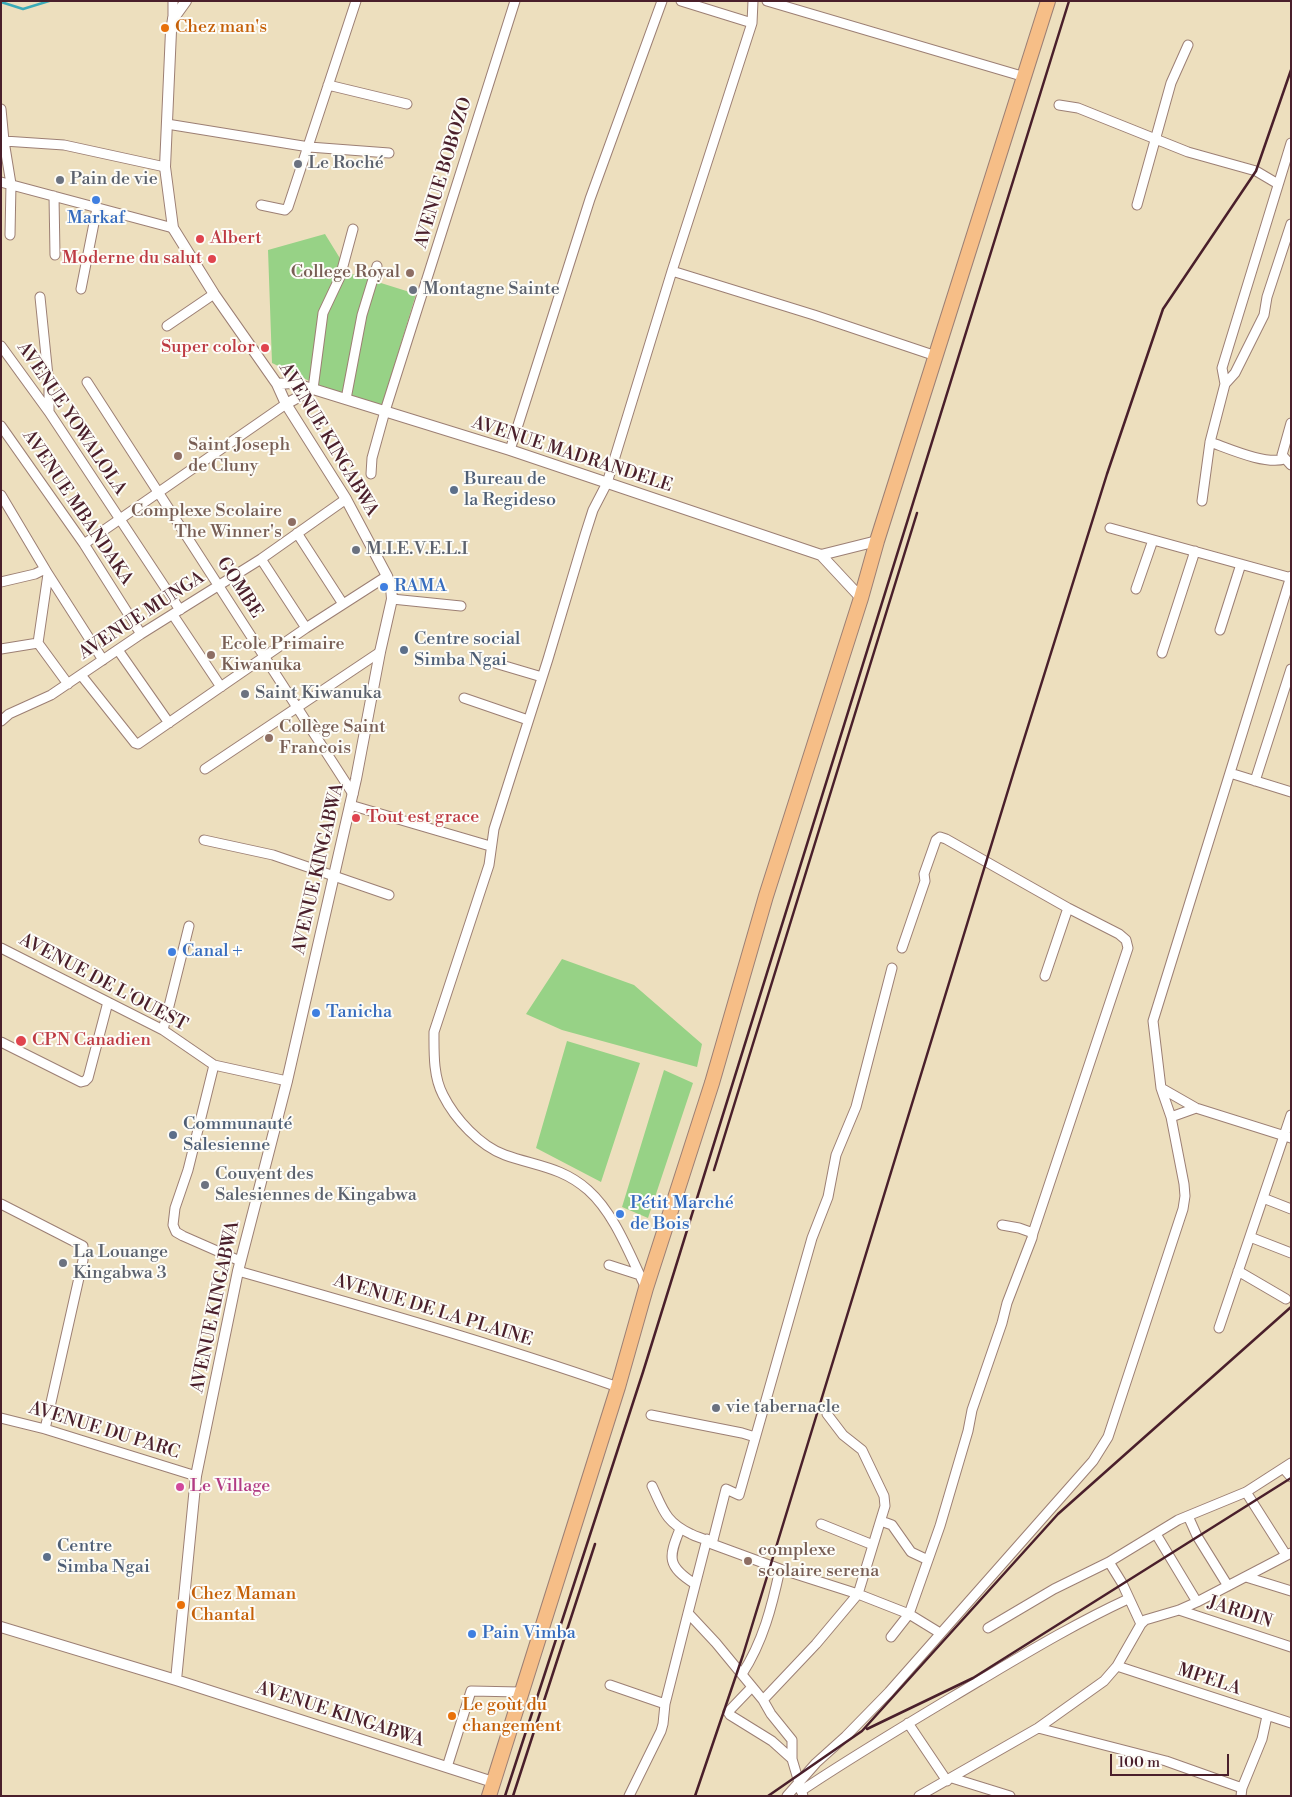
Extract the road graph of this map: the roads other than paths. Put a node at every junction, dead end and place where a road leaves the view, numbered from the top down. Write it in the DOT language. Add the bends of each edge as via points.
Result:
graph roads {
  1 [pos="173,1"];
  2 [pos="186,1"];
  3 [pos="515,1"];
  4 [pos="662,1"];
  5 [pos="681,1"];
  6 [pos="753,1"];
  7 [pos="767,1"];
  8 [pos="1048,1"];
  9 [pos="353,2"];
  10 [pos="172,19"];
  11 [pos="752,23"];
  12 [pos="1188,45"];
  13 [pos="1025,76"];
  14 [pos="328,85"];
  15 [pos="407,104"];
  16 [pos="1059,105"];
  17 [pos="1,110"];
  18 [pos="167,124"];
  19 [pos="1155,138"];
  20 [pos="4,141"];
  21 [pos="1291,143"];
  22 [pos="309,147"];
  23 [pos="389,153"];
  24 [pos="165,167"];
  25 [pos="1,182"];
  26 [pos="11,184"];
  27 [pos="1278,184"];
  28 [pos="54,196"];
  29 [pos="261,205"];
  30 [pos="1137,205"];
  31 [pos="97,208"];
  32 [pos="1291,224"];
  33 [pos="173,228"];
  34 [pos="353,228"];
  35 [pos="10,235"];
  36 [pos="55,255"];
  37 [pos="377,266"];
  38 [pos="672,271"];
  39 [pos="81,288"];
  40 [pos="214,294"];
  41 [pos="40,297"];
  42 [pos="167,326"];
  43 [pos="1,346"];
  44 [pos="936,356"];
  45 [pos="87,382"];
  46 [pos="277,384"];
  47 [pos="1225,384"];
  48 [pos="312,389"];
  49 [pos="346,399"];
  50 [pos="286,404"];
  51 [pos="385,411"];
  52 [pos="49,412"];
  53 [pos="1291,423"];
  54 [pos="1,426"];
  55 [pos="1210,442"];
  56 [pos="510,450"];
  57 [pos="1288,462"];
  58 [pos="371,474"];
  59 [pos="607,483"];
  60 [pos="158,491"];
  61 [pos="1,495"];
  62 [pos="346,499"];
  63 [pos="1202,501"];
  64 [pos="119,518"];
  65 [pos="1110,528"];
  66 [pos="297,533"];
  67 [pos="877,540"];
  68 [pos="1153,540"];
  69 [pos="84,544"];
  70 [pos="1194,551"];
  71 [pos="821,555"];
  72 [pos="261,559"];
  73 [pos="1240,564"];
  74 [pos="47,572"];
  75 [pos="387,576"];
  76 [pos="1291,578"];
  77 [pos="1,582"];
  78 [pos="219,586"];
  79 [pos="1136,589"];
  80 [pos="861,598"];
  81 [pos="392,599"];
  82 [pos="343,604"];
  83 [pos="461,606"];
  84 [pos="177,612"];
  85 [pos="306,628"];
  86 [pos="1220,630"];
  87 [pos="142,634"];
  88 [pos="38,643"];
  89 [pos="1,649"];
  90 [pos="118,650"];
  91 [pos="380,652"];
  92 [pos="1162,652"];
  93 [pos="264,657"];
  94 [pos="104,660"];
  95 [pos="488,661"];
  96 [pos="1291,669"];
  97 [pos="81,675"];
  98 [pos="542,677"];
  99 [pos="68,684"];
  100 [pos="221,687"];
  101 [pos="464,698"];
  102 [pos="296,707"];
  103 [pos="528,720"];
  104 [pos="1,721"];
  105 [pos="169,723"];
  106 [pos="205,769"];
  107 [pos="1230,773"];
  108 [pos="1255,781"];
  109 [pos="1291,792"];
  110 [pos="352,800"];
  111 [pos="204,840"];
  112 [pos="490,846"];
  113 [pos="334,876"];
  114 [pos="389,894"];
  115 [pos="1068,908"];
  116 [pos="190,926"];
  117 [pos="1,948"];
  118 [pos="902,948"];
  119 [pos="892,968"];
  120 [pos="1045,976"];
  121 [pos="108,1002"];
  122 [pos="163,1030"];
  123 [pos="1,1042"];
  124 [pos="214,1065"];
  125 [pos="287,1081"];
  126 [pos="1161,1088"];
  127 [pos="1196,1108"];
  128 [pos="1291,1115"];
  129 [pos="1171,1117"];
  130 [pos="1288,1137"];
  131 [pos="1263,1198"];
  132 [pos="1,1204"];
  133 [pos="1291,1209"];
  134 [pos="1002,1225"];
  135 [pos="1033,1233"];
  136 [pos="1250,1237"];
  137 [pos="1291,1253"];
  138 [pos="609,1265"];
  139 [pos="239,1266"];
  140 [pos="1238,1271"];
  141 [pos="640,1275"];
  142 [pos="646,1288"];
  143 [pos="1286,1299"];
  144 [pos="1219,1328"];
  145 [pos="618,1387"];
  146 [pos="827,1414"];
  147 [pos="651,1415"];
  148 [pos="1,1418"];
  149 [pos="45,1429"];
  150 [pos="755,1438"];
  151 [pos="1287,1466"];
  152 [pos="196,1476"];
  153 [pos="1291,1478"];
  154 [pos="652,1486"];
  155 [pos="1246,1492"];
  156 [pos="1188,1516"];
  157 [pos="881,1520"];
  158 [pos="821,1524"];
  159 [pos="680,1529"];
  160 [pos="1156,1534"];
  161 [pos="710,1542"];
  162 [pos="873,1545"];
  163 [pos="1289,1554"];
  164 [pos="928,1560"];
  165 [pos="1109,1562"];
  166 [pos="780,1569"];
  167 [pos="1246,1578"];
  168 [pos="695,1584"];
  169 [pos="1228,1586"];
  170 [pos="1291,1591"];
  171 [pos="858,1594"];
  172 [pos="1128,1599"];
  173 [pos="1197,1602"];
  174 [pos="1178,1610"];
  175 [pos="688,1613"];
  176 [pos="909,1614"];
  177 [pos="1141,1624"];
  178 [pos="1,1627"];
  179 [pos="988,1628"];
  180 [pos="940,1633"];
  181 [pos="891,1637"];
  182 [pos="1291,1647"];
  183 [pos="1116,1666"];
  184 [pos="742,1674"];
  185 [pos="176,1680"];
  186 [pos="610,1685"];
  187 [pos="752,1687"];
  188 [pos="520,1692"];
  189 [pos="763,1700"];
  190 [pos="665,1704"];
  191 [pos="1266,1716"];
  192 [pos="908,1723"];
  193 [pos="1291,1723"];
  194 [pos="1038,1728"];
  195 [pos="792,1758"];
  196 [pos="447,1767"];
  197 [pos="950,1780"];
  198 [pos="493,1782"];
  199 [pos="801,1789"];
  200 [pos="1242,1792"];
  201 [pos="489,1796"];
  202 [pos="629,1796"];
  203 [pos="786,1796"];
  204 [pos="919,1796"];
  205 [pos="1010,1796"];
  1 -- 10 [label="street"];
  2 -- 10 [label="street"];
  3 -- 51 [label="street, AVENUE BOBOZO"];
  4 -- 56 [label="street" via="590,199"];
  5 -- 11 [label="street"];
  6 -- 11 [label="street"];
  7 -- 13 [label="street"];
  8 -- 13 [label="main road"];
  9 -- 14 [label="street"];
  10 -- 18 [label="street, AVENUE KINGABWA"];
  11 -- 38 [label="street"];
  12 -- 19 [label="street" via="1171,83"];
  13 -- 44 [label="main road"];
  14 -- 15 [label="street"];
  14 -- 22 [label="street"];
  16 -- 19 [label="street" via="1078,108"];
  17 -- 20 [label="street"];
  18 -- 22 [label="street"];
  18 -- 24 [label="street, AVENUE KINGABWA"];
  19 -- 27 [label="street" via="1188,152 1256,172"];
  19 -- 30 [label="street"];
  20 -- 24 [label="street" via="64,144"];
  20 -- 26 [label="street"];
  21 -- 27 [label="street"];
  22 -- 23 [label="street"];
  22 -- 29 [label="street" via="288,207 280,210"];
  24 -- 33 [label="street, AVENUE KINGABWA"];
  25 -- 26 [label="street"];
  26 -- 28 [label="street"];
  26 -- 35 [label="street"];
  27 -- 47 [label="street" via="1222,368"];
  28 -- 31 [label="street"];
  28 -- 36 [label="street"];
  31 -- 33 [label="street"];
  31 -- 39 [label="street"];
  32 -- 47 [label="street" via="1264,315 1235,373"];
  33 -- 40 [label="street, AVENUE KINGABWA"];
  34 -- 48 [label="street" via="340,277 323,313"];
  37 -- 49 [label="street" via="362,315"];
  38 -- 44 [label="street"];
  38 -- 59 [label="street"];
  40 -- 42 [label="street"];
  40 -- 46 [label="street, AVENUE KINGABWA"];
  41 -- 52 [label="street"];
  43 -- 52 [label="street, AVENUE YOWALOLA"];
  44 -- 67 [label="main road"];
  45 -- 60 [label="street, GOMBE"];
  46 -- 48 [label="street, AVENUE MADRANDELE" via="292,383"];
  46 -- 50 [label="street, AVENUE KINGABWA"];
  47 -- 55 [label="street"];
  48 -- 49 [label="street, AVENUE MADRANDELE"];
  48 -- 50 [label="street"];
  49 -- 51 [label="street, AVENUE MADRANDELE"];
  50 -- 60 [label="street"];
  50 -- 62 [label="street, AVENUE KINGABWA"];
  51 -- 56 [label="street, AVENUE MADRANDELE"];
  51 -- 58 [label="street, AVENUE BOBOZO"];
  52 -- 64 [label="street, AVENUE YOWALOLA"];
  53 -- 57 [label="street" via="1282,449 1282,455"];
  54 -- 69 [label="street, AVENUE MBANDAKA"];
  55 -- 57 [label="street" via="1268,460"];
  55 -- 63 [label="street"];
  56 -- 59 [label="street, AVENUE MADRANDELE"];
  59 -- 71 [label="street, AVENUE MADRANDELE"];
  59 -- 98 [label="street" via="585,535"];
  60 -- 64 [label="street"];
  60 -- 78 [label="street, GOMBE"];
  61 -- 74 [label="street"];
  62 -- 66 [label="street, AVENUE MUNGA"];
  62 -- 75 [label="street, AVENUE KINGABWA"];
  64 -- 69 [label="street"];
  64 -- 84 [label="street, AVENUE YOWALOLA"];
  65 -- 68 [label="street"];
  66 -- 72 [label="street, AVENUE MUNGA"];
  66 -- 82 [label="street"];
  67 -- 71 [label="street"];
  67 -- 80 [label="main road"];
  68 -- 70 [label="street"];
  68 -- 79 [label="street"];
  69 -- 87 [label="street, AVENUE MBANDAKA"];
  70 -- 73 [label="street"];
  70 -- 92 [label="street"];
  71 -- 80 [label="street"];
  72 -- 78 [label="street, AVENUE MUNGA"];
  72 -- 85 [label="street"];
  73 -- 76 [label="street"];
  73 -- 86 [label="street"];
  74 -- 77 [label="street"];
  74 -- 88 [label="street"];
  74 -- 94 [label="street"];
  75 -- 81 [label="street, AVENUE KINGABWA"];
  75 -- 82 [label="street"];
  76 -- 107 [label="street"];
  78 -- 84 [label="street, AVENUE MUNGA"];
  78 -- 93 [label="street, GOMBE"];
  80 -- 142 [label="main road"];
  81 -- 83 [label="street"];
  81 -- 91 [label="street, AVENUE KINGABWA"];
  82 -- 85 [label="street"];
  84 -- 87 [label="street, AVENUE MUNGA"];
  84 -- 100 [label="street, AVENUE YOWALOLA"];
  85 -- 93 [label="street"];
  87 -- 90 [label="street, AVENUE MUNGA"];
  88 -- 89 [label="street"];
  88 -- 99 [label="street"];
  90 -- 94 [label="street, AVENUE MUNGA"];
  90 -- 105 [label="street"];
  91 -- 102 [label="street"];
  91 -- 110 [label="street, AVENUE KINGABWA"];
  93 -- 100 [label="street"];
  93 -- 102 [label="street, GOMBE"];
  94 -- 97 [label="street, AVENUE MUNGA"];
  95 -- 98 [label="street"];
  96 -- 108 [label="street"];
  97 -- 99 [label="street, AVENUE MUNGA"];
  97 -- 105 [label="street" via="138,744"];
  98 -- 103 [label="street"];
  99 -- 104 [label="street, AVENUE MUNGA"];
  100 -- 105 [label="street"];
  101 -- 103 [label="street"];
  102 -- 106 [label="street"];
  102 -- 110 [label="street, GOMBE"];
  103 -- 112 [label="street"];
  107 -- 108 [label="street"];
  107 -- 126 [label="street" via="1153,1021"];
  108 -- 109 [label="street"];
  110 -- 112 [label="street"];
  110 -- 113 [label="street, AVENUE KINGABWA"];
  111 -- 113 [label="street" via="273,855"];
  112 -- 141 [label="street" via="489,865 434,1032 434,1057 443,1095 473,1135 489,1147 504,1155 561,1171 588,1190 607,1210"];
  113 -- 114 [label="street"];
  113 -- 125 [label="street, AVENUE KINGABWA"];
  115 -- 118 [label="street" via="940,838 936,840 924,874"];
  115 -- 120 [label="street"];
  115 -- 135 [label="street" via="1120,934 1128,948"];
  116 -- 122 [label="street"];
  117 -- 121 [label="street, AVENUE DE L'OUEST"];
  119 -- 150 [label="street" via="856,1106 836,1156 828,1197 812,1238"];
  121 -- 122 [label="street, AVENUE DE L'OUEST"];
  121 -- 123 [label="street" via="85,1082"];
  122 -- 124 [label="street, AVENUE DE L'OUEST"];
  124 -- 125 [label="street, AVENUE DE L'OUEST"];
  124 -- 139 [label="street, AVENUE DE LA PLAINE" via="173,1225 176,1232"];
  125 -- 139 [label="street, AVENUE KINGABWA"];
  126 -- 127 [label="street"];
  126 -- 129 [label="street"];
  127 -- 129 [label="street"];
  127 -- 130 [label="street"];
  128 -- 130 [label="street"];
  129 -- 180 [label="street" via="1184,1184 1183,1209 1108,1436 1093,1461"];
  130 -- 131 [label="street"];
  131 -- 133 [label="street"];
  131 -- 136 [label="street"];
  132 -- 149 [label="street" via="83,1246"];
  134 -- 135 [label="street"];
  135 -- 164 [label="street" via="972,1410"];
  136 -- 137 [label="street"];
  136 -- 140 [label="street"];
  138 -- 141 [label="street"];
  139 -- 145 [label="street, AVENUE DE LA PLAINE"];
  139 -- 152 [label="street, AVENUE KINGABWA"];
  140 -- 143 [label="street"];
  140 -- 144 [label="street"];
  141 -- 142 [label="street"];
  142 -- 145 [label="main road"];
  145 -- 188 [label="main road"];
  146 -- 157 [label="street" via="862,1450 884,1496"];
  147 -- 150 [label="street"];
  148 -- 149 [label="street, AVENUE DU PARC"];
  149 -- 152 [label="street, AVENUE DU PARC"];
  150 -- 161 [label="street" via="739,1495 726,1488"];
  151 -- 153 [label="street"];
  151 -- 155 [label="street"];
  152 -- 185 [label="street, AVENUE KINGABWA"];
  154 -- 159 [label="street" via="668,1519"];
  155 -- 156 [label="street"];
  155 -- 163 [label="street"];
  156 -- 160 [label="street"];
  156 -- 169 [label="street"];
  157 -- 162 [label="street"];
  157 -- 164 [label="street" via="892,1525 911,1552"];
  158 -- 162 [label="street"];
  159 -- 161 [label="street"];
  159 -- 168 [label="street" via="671,1558 682,1576"];
  160 -- 165 [label="street"];
  160 -- 173 [label="street, JARDIN"];
  161 -- 166 [label="street"];
  161 -- 168 [label="street"];
  162 -- 171 [label="street"];
  163 -- 167 [label="street"];
  164 -- 176 [label="street"];
  165 -- 172 [label="street"];
  165 -- 179 [label="street" via="1054,1588"];
  166 -- 171 [label="street"];
  166 -- 184 [label="street" via="766,1626"];
  167 -- 169 [label="street"];
  167 -- 170 [label="street"];
  168 -- 175 [label="street"];
  169 -- 173 [label="street"];
  171 -- 176 [label="street"];
  171 -- 189 [label="street"];
  172 -- 177 [label="street"];
  172 -- 192 [label="street" via="1096,1614"];
  173 -- 174 [label="street"];
  174 -- 177 [label="street"];
  174 -- 182 [label="street, JARDIN"];
  175 -- 184 [label="street"];
  175 -- 190 [label="street"];
  176 -- 180 [label="street"];
  176 -- 181 [label="street"];
  177 -- 183 [label="street"];
  178 -- 185 [label="street, AVENUE KINGABWA"];
  180 -- 199 [label="street"];
  183 -- 191 [label="street, MPELA"];
  183 -- 194 [label="street" via="1104,1681"];
  184 -- 187 [label="street"];
  185 -- 196 [label="street, AVENUE KINGABWA"];
  186 -- 190 [label="street"];
  187 -- 189 [label="street"];
  187 -- 195 [label="street" via="728,1712"];
  188 -- 196 [label="street" via="471,1691"];
  188 -- 198 [label="main road"];
  189 -- 195 [label="street" via="792,1740"];
  190 -- 202 [label="street" via="661,1731"];
  191 -- 193 [label="street, MPELA"];
  191 -- 200 [label="street" via="1262,1739"];
  192 -- 197 [label="street"];
  192 -- 199 [label="street"];
  194 -- 197 [label="street"];
  194 -- 200 [label="street" via="1166,1761"];
  195 -- 199 [label="street"];
  196 -- 198 [label="street, AVENUE KINGABWA"];
  197 -- 204 [label="street"];
  197 -- 205 [label="street"];
  198 -- 201 [label="main road"];
  199 -- 203 [label="street"];
}
